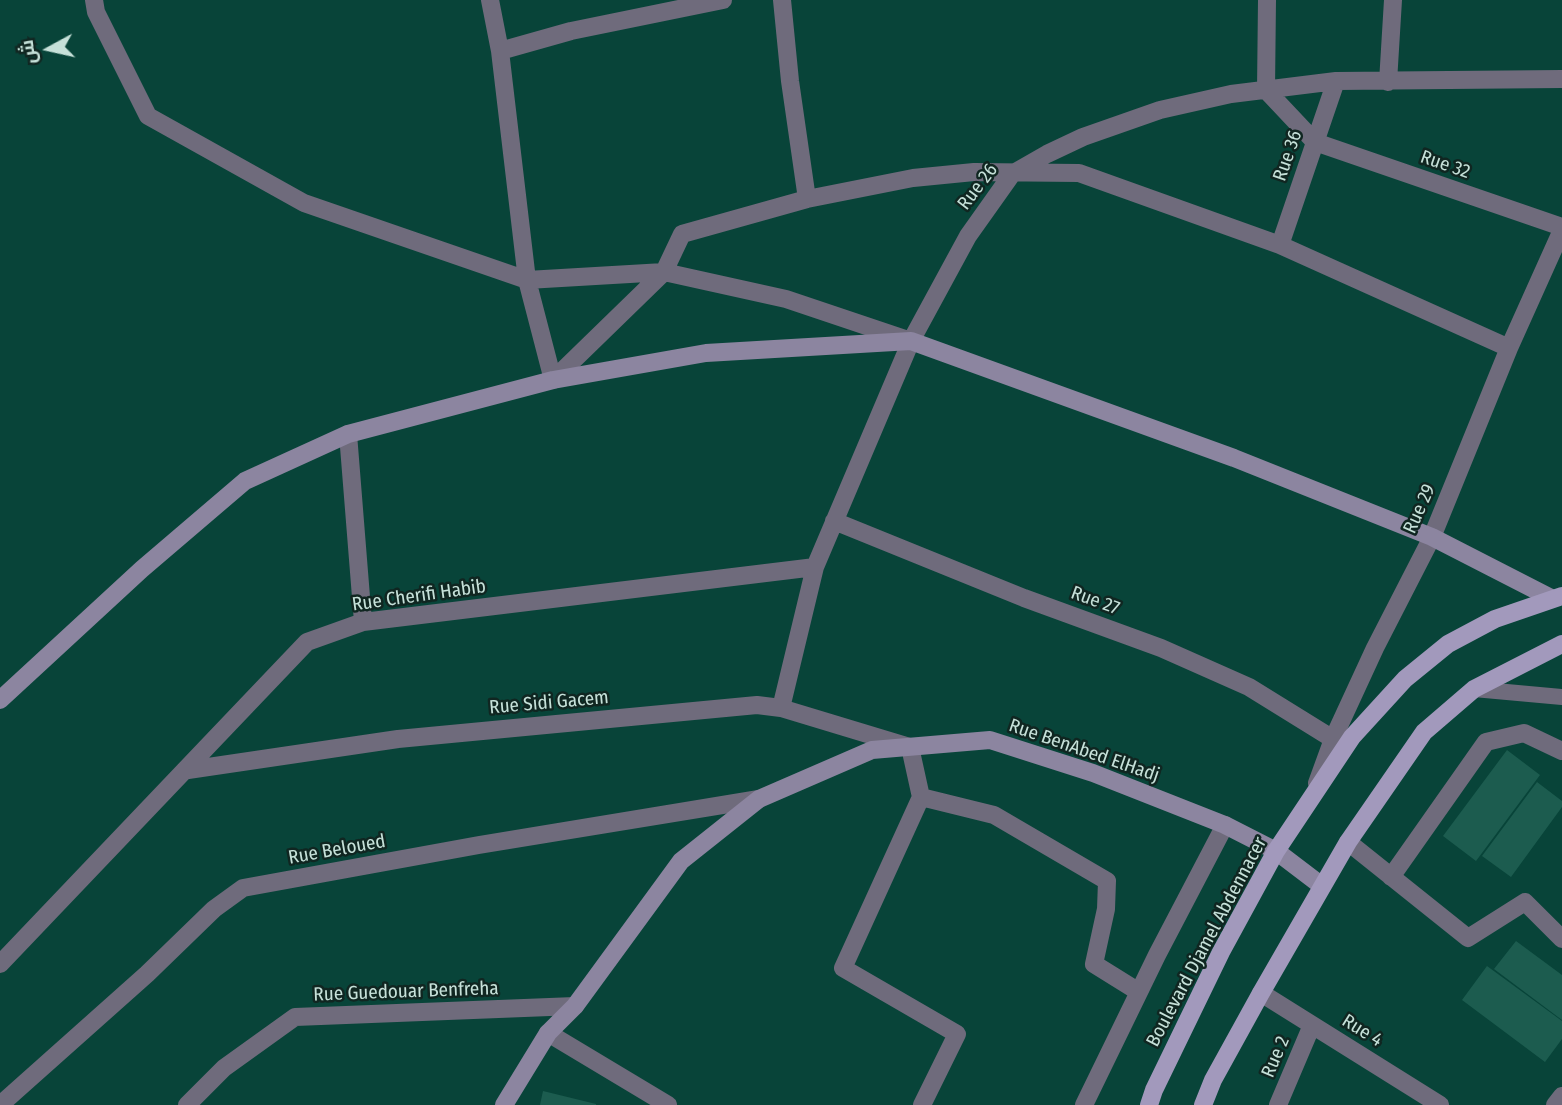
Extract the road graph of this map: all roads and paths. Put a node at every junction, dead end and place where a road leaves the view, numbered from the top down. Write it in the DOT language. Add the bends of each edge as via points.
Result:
graph roads {
  1 [pos="94,0"];
  2 [pos="490,0"];
  3 [pos="723,0"];
  4 [pos="782,0"];
  5 [pos="1267,0"];
  6 [pos="1394,0"];
  7 [pos="499,51"];
  8 [pos="1562,79"];
  9 [pos="1336,81"];
  10 [pos="1388,82"];
  11 [pos="1266,90"];
  12 [pos="1315,142"];
  13 [pos="1012,174"];
  14 [pos="807,199"];
  15 [pos="1562,228"];
  16 [pos="1280,244"];
  17 [pos="664,272"];
  18 [pos="527,279"];
  19 [pos="911,341"];
  20 [pos="1509,348"];
  21 [pos="553,380"];
  22 [pos="348,434"];
  23 [pos="834,521"];
  24 [pos="1432,537"];
  25 [pos="815,567"];
  26 [pos="1557,597"];
  27 [pos="363,622"];
  28 [pos="1562,644"];
  29 [pos="1474,689"];
  30 [pos="1562,697"];
  31 [pos="0,700"];
  32 [pos="781,708"];
  33 [pos="1333,739"];
  34 [pos="910,747"];
  35 [pos="1562,751"];
  36 [pos="188,770"];
  37 [pos="921,797"];
  38 [pos="759,799"];
  39 [pos="1309,803"];
  40 [pos="1225,825"];
  41 [pos="1348,842"];
  42 [pos="1276,851"];
  43 [pos="1391,877"];
  44 [pos="1322,886"];
  45 [pos="1562,939"];
  46 [pos="0,964"];
  47 [pos="1139,992"];
  48 [pos="1261,993"];
  49 [pos="575,1006"];
  50 [pos="1312,1025"];
  51 [pos="548,1033"];
  52 [pos="1562,1096"];
  53 [pos="0,1105"];
  54 [pos="187,1105"];
  55 [pos="505,1105"];
  56 [pos="668,1105"];
  57 [pos="922,1105"];
  58 [pos="1084,1105"];
  59 [pos="1149,1105"];
  60 [pos="1203,1105"];
  61 [pos="1278,1105"];
  62 [pos="1440,1105"];
  63 [pos="1555,1105"];
  1 -- 18 [label="street" via="148,116 304,203"];
  2 -- 7 [label="street"];
  3 -- 7 [label="street"];
  4 -- 14 [label="street"];
  5 -- 11 [label="street"];
  6 -- 10 [label="street"];
  7 -- 18 [label="street"];
  8 -- 10 [label="street, Rue 26"];
  9 -- 10 [label="street, Rue 26"];
  9 -- 11 [label="street, Rue 26"];
  9 -- 12 [label="street, Rue 36"];
  11 -- 12 [label="street"];
  11 -- 13 [label="street, Rue 26" via="1160,110 1083,137"];
  12 -- 15 [label="street, Rue 32"];
  12 -- 16 [label="street, Rue 36"];
  13 -- 14 [label="street" via="974,172 913,178"];
  13 -- 16 [label="street" via="1079,173"];
  13 -- 19 [label="street, Rue 26" via="968,236"];
  14 -- 17 [label="street" via="682,234"];
  15 -- 20 [label="street, Rue 29"];
  16 -- 20 [label="street"];
  17 -- 18 [label="street"];
  17 -- 19 [label="street" via="786,299"];
  17 -- 21 [label="street"];
  18 -- 21 [label="street"];
  19 -- 21 [label="main road" via="706,353"];
  19 -- 23 [label="street, Rue 26"];
  19 -- 24 [label="main road" via="1234,458"];
  20 -- 24 [label="street, Rue 29"];
  21 -- 22 [label="main road"];
  22 -- 27 [label="street"];
  22 -- 31 [label="main road" via="245,481"];
  23 -- 25 [label="street, Rue 26"];
  23 -- 33 [label="street, Rue 27" via="1161,648 1249,687"];
  24 -- 26 [label="main road"];
  24 -- 33 [label="street, Rue 29"];
  25 -- 27 [label="street, Rue Cherifi Habib"];
  25 -- 32 [label="street, Rue 26"];
  26 -- 39 [label="main road, Boulevard Djamel Abdennacer" via="1495,619 1448,644 1405,679 1352,737"];
  27 -- 36 [label="street, Rue Cherifi Habib" via="307,642"];
  28 -- 29 [label="main road"];
  29 -- 30 [label="lane"];
  29 -- 41 [label="main road" via="1424,732"];
  32 -- 34 [label="street, Rue Sidi Gacem"];
  32 -- 36 [label="street, Rue Sidi Gacem" via="757,705 398,739"];
  33 -- 39 [label="street, Rue 29"];
  34 -- 37 [label="street"];
  34 -- 38 [label="main road, Rue BenAbed ElHadj" via="872,750"];
  34 -- 40 [label="main road, Rue BenAbed ElHadj" via="990,740 1093,773"];
  35 -- 43 [label="street" via="1524,733 1486,742"];
  36 -- 46 [label="street, Rue Cherifi Habib"];
  37 -- 47 [label="street" via="994,815 1107,881 1094,964"];
  37 -- 57 [label="street" via="844,968 957,1034"];
  38 -- 49 [label="main road, Rue BenAbed ElHadj" via="681,861"];
  38 -- 53 [label="street, Rue Beloued" via="243,888 214,909"];
  39 -- 42 [label="main road, Boulevard Djamel Abdennacer"];
  40 -- 42 [label="main road, Rue BenAbed ElHadj"];
  40 -- 47 [label="street"];
  41 -- 43 [label="street"];
  41 -- 44 [label="main road"];
  42 -- 44 [label="main road, Rue BenAbed ElHadj"];
  42 -- 59 [label="main road, Boulevard Djamel Abdennacer" via="1221,952"];
  43 -- 45 [label="street" via="1468,938 1525,902"];
  44 -- 48 [label="main road"];
  47 -- 58 [label="street"];
  48 -- 50 [label="street, Rue 4"];
  48 -- 60 [label="main road"];
  49 -- 51 [label="main road, Rue BenAbed ElHadj"];
  49 -- 54 [label="street, Rue Guedouar Benfreha" via="295,1017 224,1068"];
  50 -- 61 [label="street, Rue 2"];
  50 -- 62 [label="street, Rue 4"];
  51 -- 55 [label="main road, Rue BenAbed ElHadj"];
  51 -- 56 [label="street"];
  52 -- 63 [label="street"];
}
